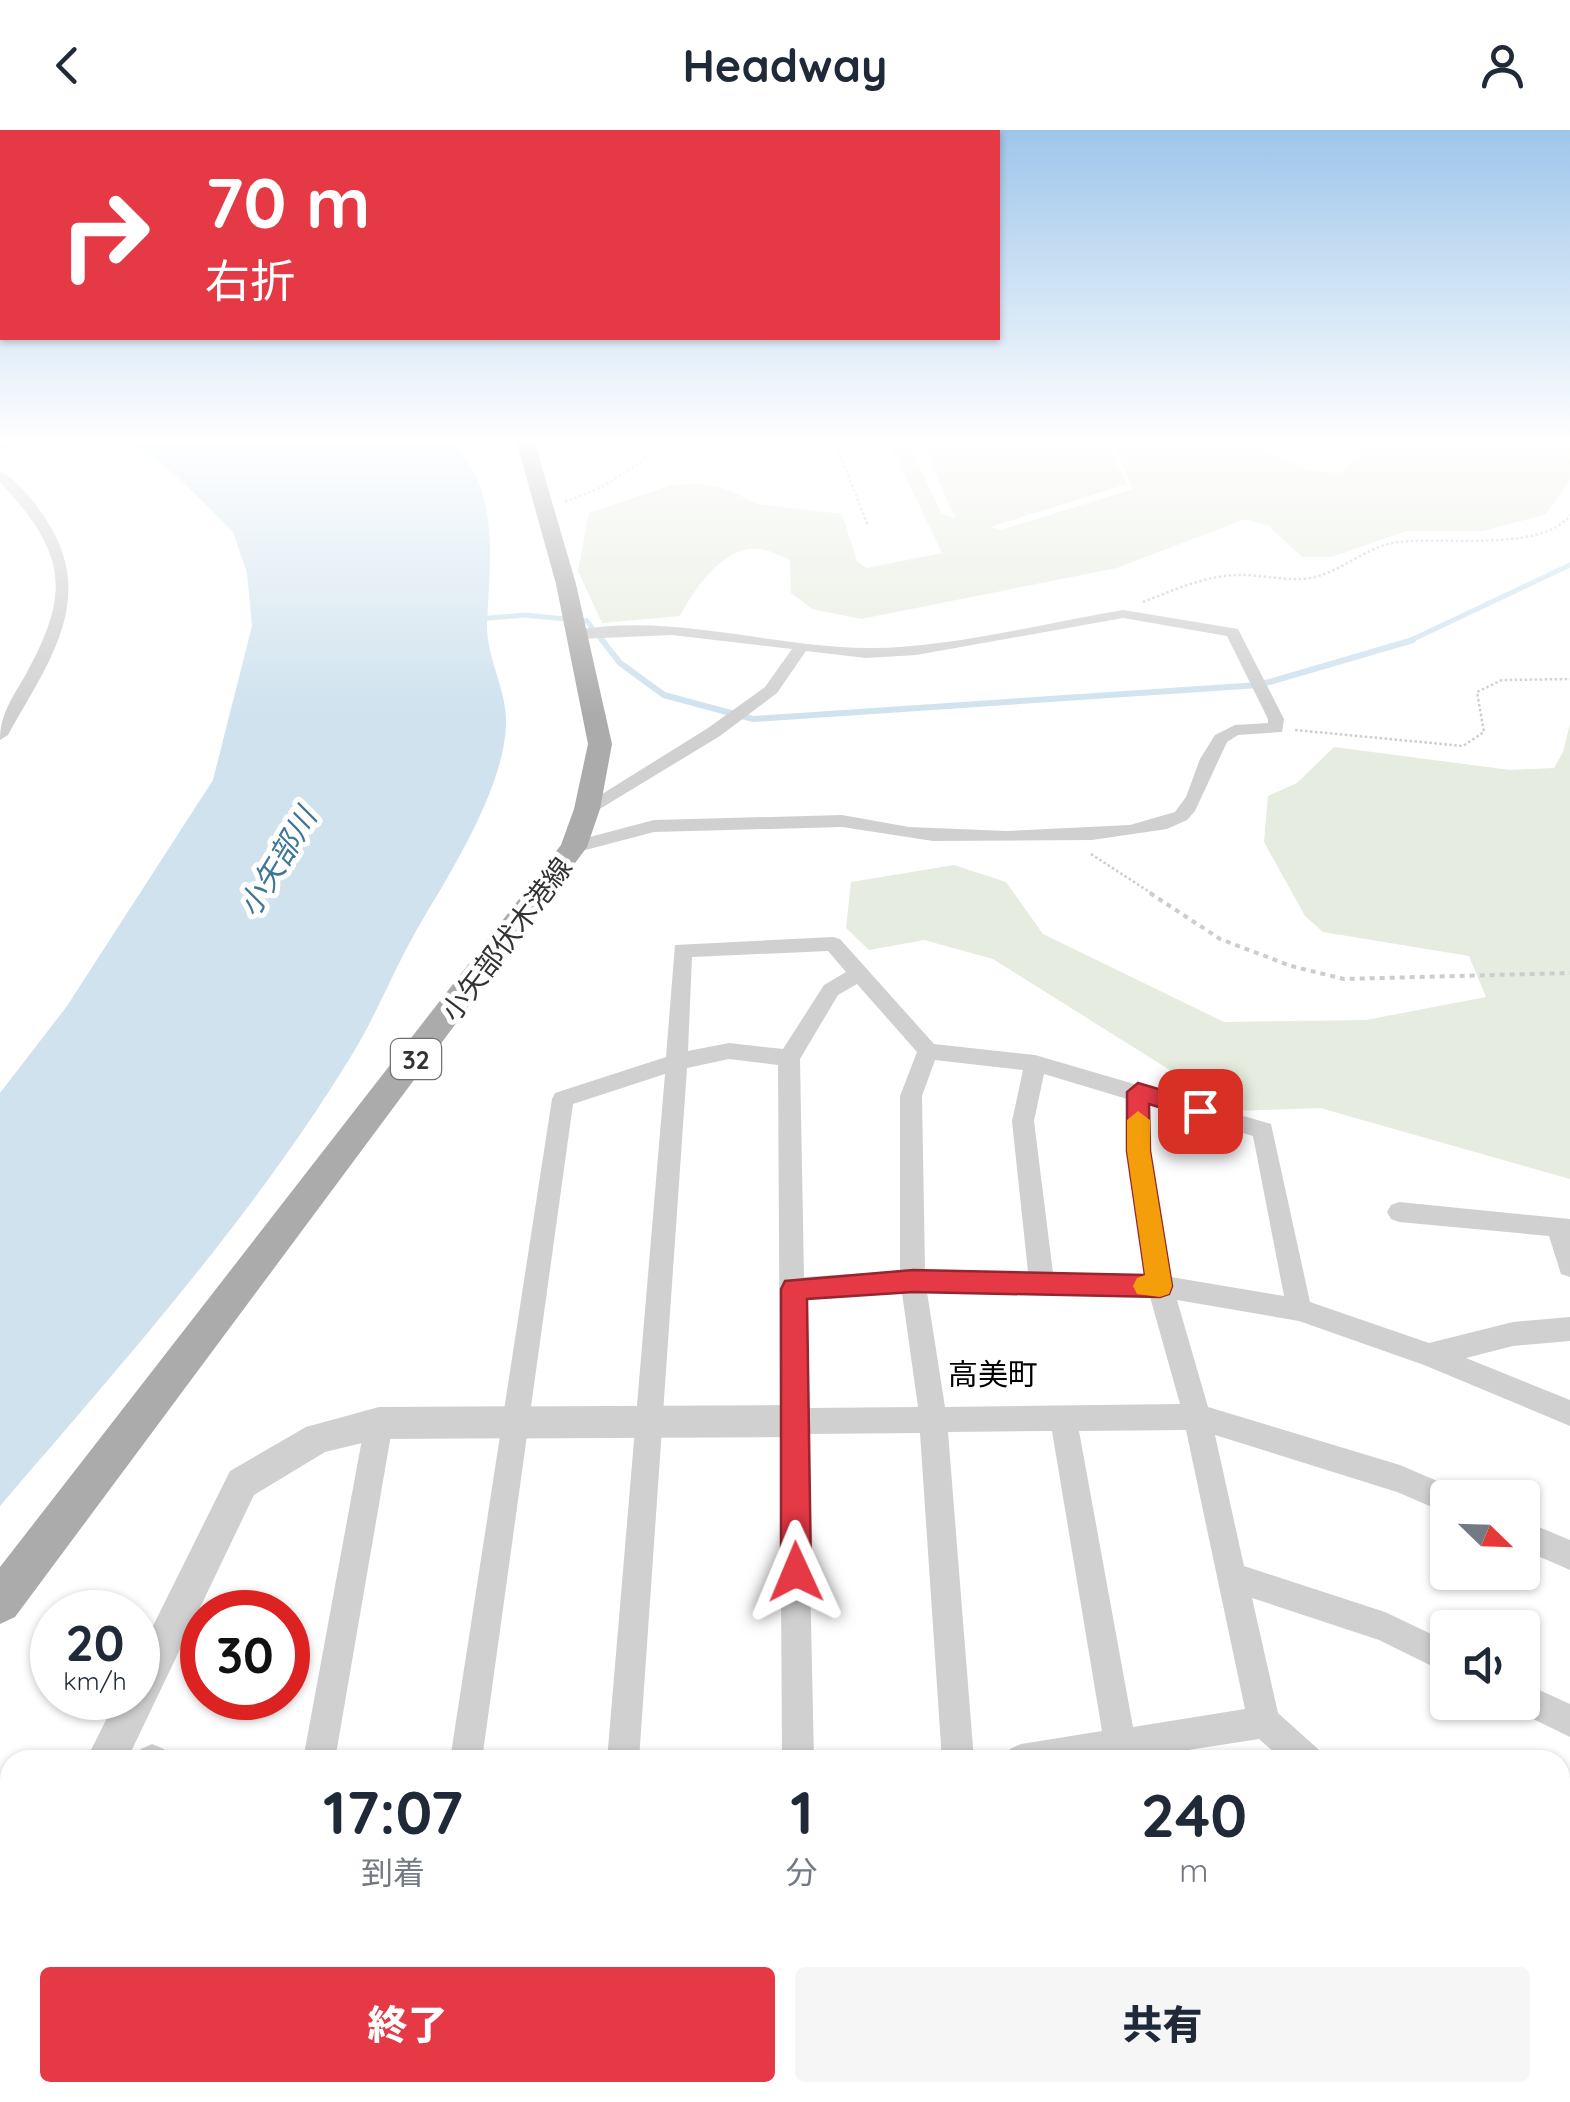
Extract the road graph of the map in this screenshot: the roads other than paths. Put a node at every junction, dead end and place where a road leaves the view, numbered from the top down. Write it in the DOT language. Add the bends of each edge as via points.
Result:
graph roads {
  1 [pos="51,532"];
  2 [pos="552,532"];
  3 [pos="577,634"];
  4 [pos="801,647"];
  5 [pos="0,735"];
  6 [pos="587,808"];
  7 [pos="574,847"];
  8 [pos="859,974"];
  9 [pos="928,1051"];
  10 [pos="789,1058"];
  11 [pos="677,1062"];
  12 [pos="1035,1063"];
  13 [pos="1138,1092"];
  14 [pos="1399,1212"];
  15 [pos="1564,1228"];
  16 [pos="1570,1266"];
  17 [pos="913,1281"];
  18 [pos="1042,1283"];
  19 [pos="1160,1286"];
  20 [pos="794,1289"];
  21 [pos="1299,1310"];
  22 [pos="1570,1329"];
  23 [pos="1428,1355"];
  24 [pos="1570,1413"];
  25 [pos="1197,1417"];
  26 [pos="1063,1418"];
  27 [pos="933,1420"];
  28 [pos="516,1422"];
  29 [pos="652,1422"];
  30 [pos="794,1422"];
  31 [pos="379,1423"];
  32 [pos="1430,1492"];
  33 [pos="1540,1542"];
  34 [pos="1570,1555"];
  35 [pos="1232,1577"];
  36 [pos="0,1602"];
  37 [pos="160,1650"];
  38 [pos="1430,1650"];
  39 [pos="1540,1706"];
  40 [pos="126,1720"];
  41 [pos="1570,1721"];
  42 [pos="1264,1722"];
  43 [pos="1120,1745"];
  44 [pos="111,1750"];
  45 [pos="321,1750"];
  46 [pos="467,1750"];
  47 [pos="624,1750"];
  48 [pos="798,1750"];
  49 [pos="957,1750"];
  50 [pos="1087,1750"];
  51 [pos="1296,1750"];
  1 -- 5 [label="street" via="64,560 65,604"];
  2 -- 3 [label="main road, 小矢部伏木港線 / 32"];
  3 -- 4 [label="street" via="672,630"];
  3 -- 6 [label="main road, 小矢部伏木港線 / 32" via="600,744"];
  4 -- 6 [label="street" via="771,690"];
  4 -- 7 [label="street" via="916,650 1122,614 1234,632 1276,728 1230,732 1216,744 1182,815 1159,825 1068,835 907,833 842,821 654,826"];
  6 -- 7 [label="main road, 小矢部伏木港線 / 32"];
  7 -- 36 [label="main road, 小矢部伏木港線 / 32"];
  8 -- 9 [label="street"];
  8 -- 10 [label="street" via="831,990"];
  8 -- 11 [label="street" via="833,944 682,950"];
  9 -- 12 [label="street"];
  9 -- 17 [label="street" via="911,1096"];
  10 -- 11 [label="street" via="729,1051"];
  10 -- 20 [label="street"];
  11 -- 28 [label="street" via="562,1099"];
  11 -- 29 [label="street"];
  12 -- 13 [label="street"];
  12 -- 18 [label="street" via="1023,1121"];
  13 -- 19 [label="street" via="1138,1151"];
  13 -- 21 [label="street" via="1263,1130"];
  14 -- 15 [label="street"];
  15 -- 16 [label="street"];
  17 -- 18 [label="street"];
  17 -- 20 [label="street"];
  17 -- 27 [label="street"];
  18 -- 19 [label="street"];
  19 -- 21 [label="street"];
  19 -- 25 [label="street"];
  20 -- 30 [label="street"];
  21 -- 23 [label="street"];
  22 -- 23 [label="street" via="1513,1334"];
  23 -- 24 [label="street"];
  25 -- 26 [label="street"];
  25 -- 32 [label="street"];
  25 -- 35 [label="street"];
  26 -- 27 [label="street"];
  26 -- 43 [label="street"];
  27 -- 30 [label="street"];
  27 -- 49 [label="street"];
  28 -- 29 [label="street"];
  28 -- 31 [label="street"];
  28 -- 46 [label="street"];
  29 -- 30 [label="street"];
  29 -- 47 [label="street"];
  30 -- 48 [label="street"];
  31 -- 37 [label="street" via="318,1438 242,1483"];
  31 -- 45 [label="street"];
  33 -- 34 [label="street"];
  35 -- 38 [label="street" via="1385,1627"];
  35 -- 42 [label="street"];
  39 -- 41 [label="street"];
  40 -- 44 [label="street"];
  42 -- 43 [label="street"];
  42 -- 51 [label="street"];
  43 -- 50 [label="street"];
}
